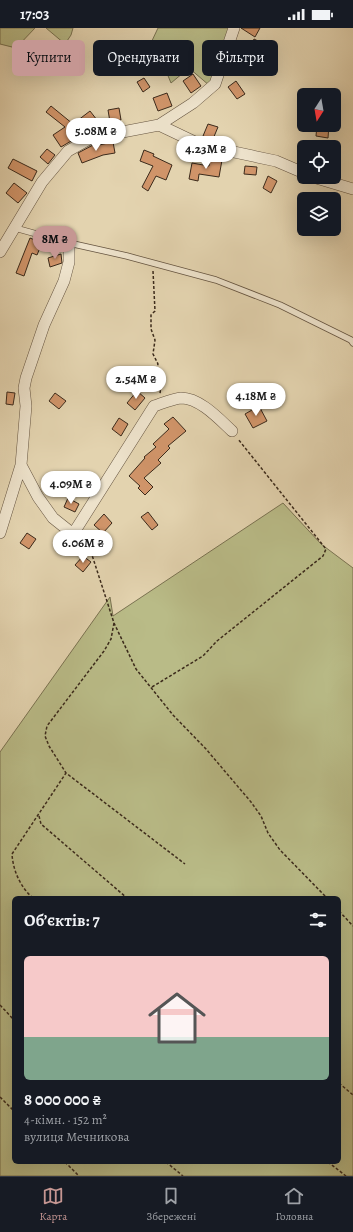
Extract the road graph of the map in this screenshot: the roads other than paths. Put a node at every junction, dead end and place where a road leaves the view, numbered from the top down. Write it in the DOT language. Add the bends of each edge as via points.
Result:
graph roads {
  1 [pos="234,28"];
  2 [pos="159,125"];
  3 [pos="297,170"];
  4 [pos="336,184"];
  5 [pos="353,189"];
  6 [pos="15,228"];
  7 [pos="69,243"];
  8 [pos="0,252"];
  9 [pos="352,342"];
  10 [pos="232,431"];
  11 [pos="21,465"];
  12 [pos="0,534"];
  1 -- 2 [label="street" via="215,84 193,103"];
  2 -- 3 [label="street" via="201,145 276,161"];
  2 -- 6 [label="street" via="91,138 68,151 42,182"];
  4 -- 5 [label="street"];
  6 -- 7 [label="lane"];
  6 -- 8 [label="street"];
  7 -- 9 [label="lane" via="216,280 280,305"];
  7 -- 11 [label="street" via="69,262 64,281 44,325 26,378"];
  10 -- 11 [label="street" via="203,405 182,398 154,406 73,534 53,518"];
  11 -- 12 [label="street"];
}
